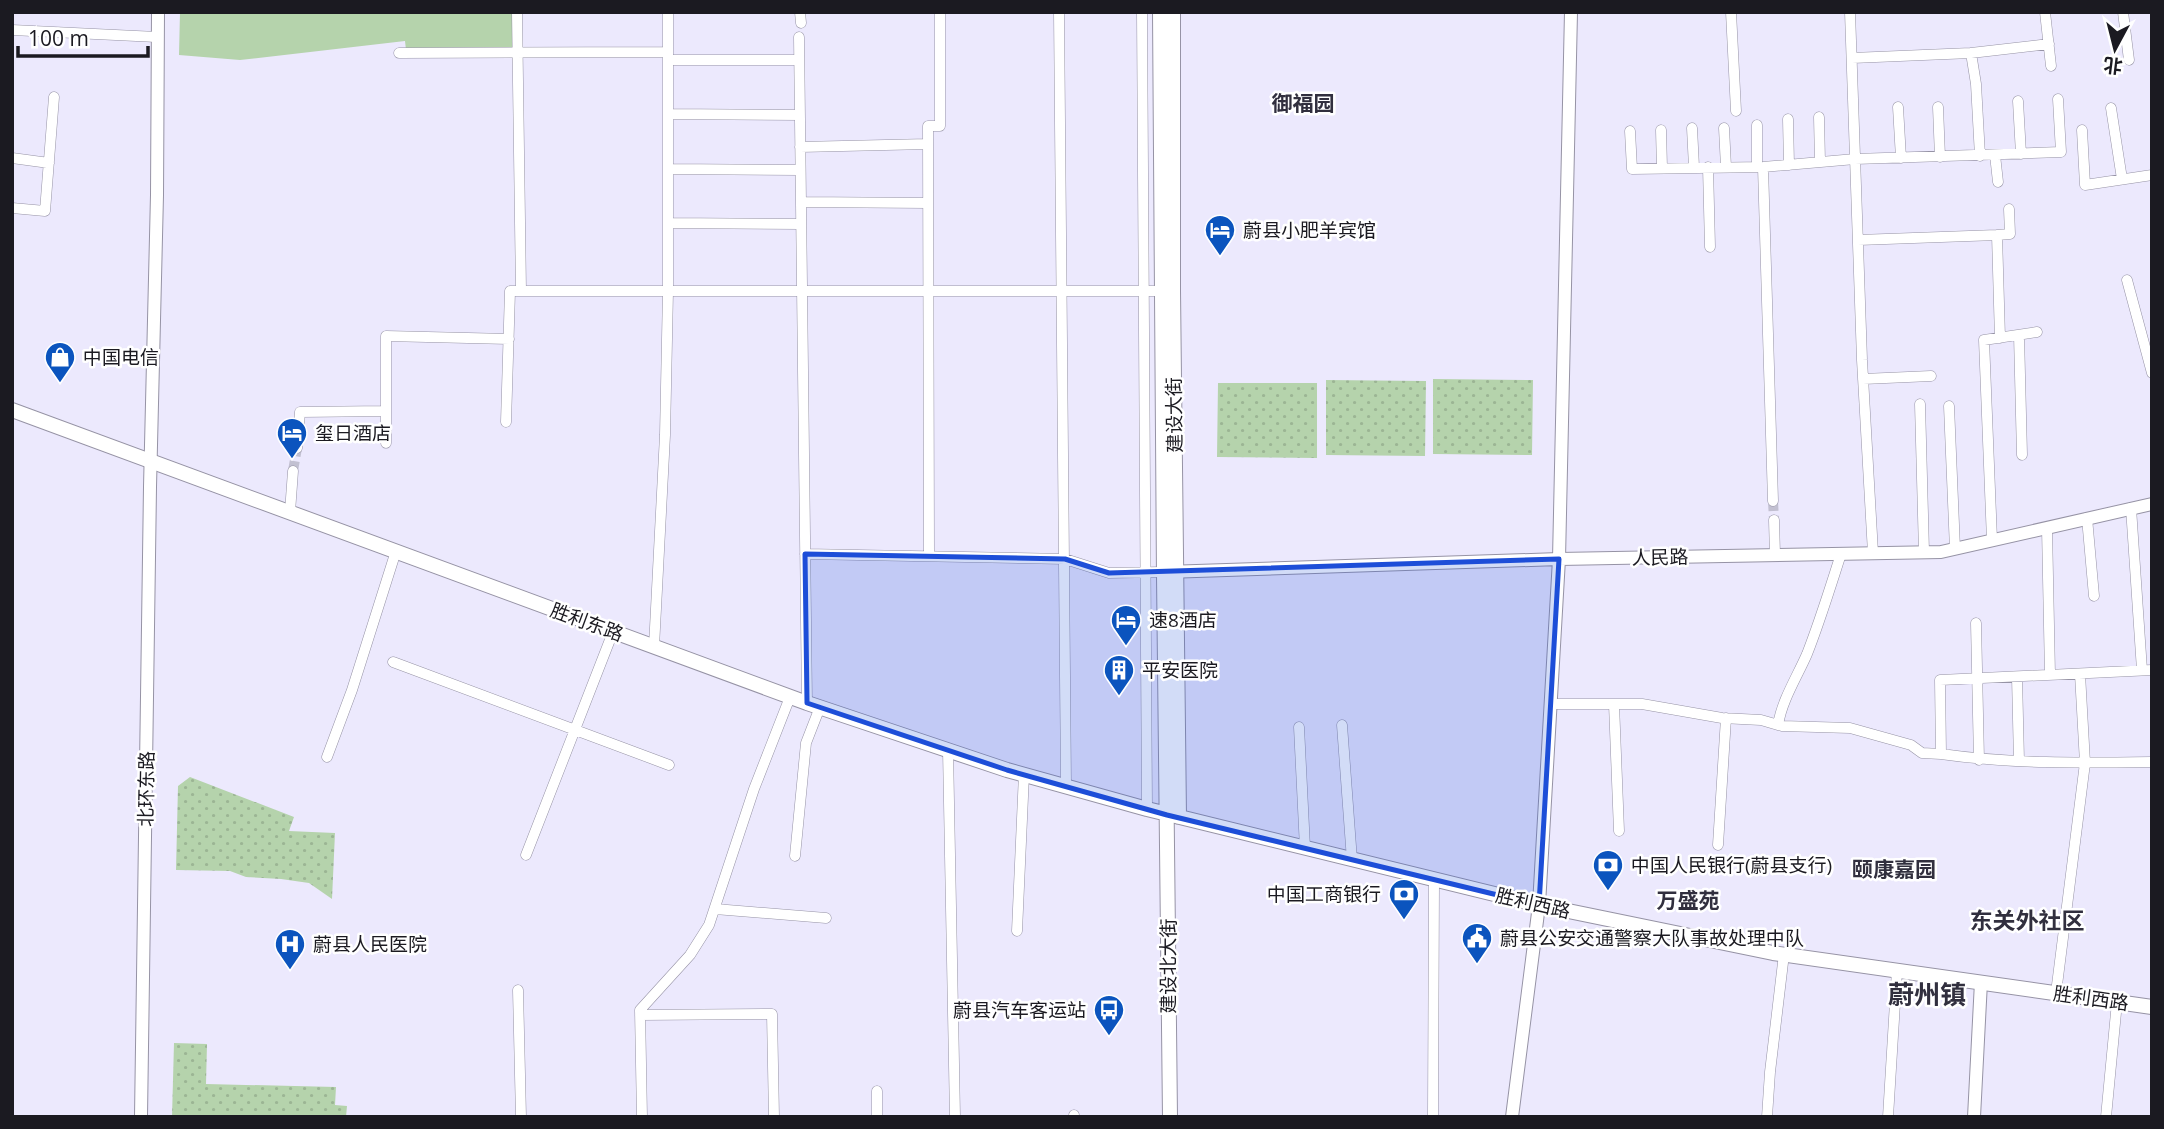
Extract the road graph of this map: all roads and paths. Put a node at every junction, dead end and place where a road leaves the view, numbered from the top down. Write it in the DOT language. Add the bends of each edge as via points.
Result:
graph roads {
  1 [pos="158,12"];
  2 [pos="517,12"];
  3 [pos="668,12"];
  4 [pos="940,12"];
  5 [pos="1059,12"];
  6 [pos="1142,12"];
  7 [pos="1160,12"];
  8 [pos="1173,12"];
  9 [pos="1571,12"];
  10 [pos="1731,12"];
  11 [pos="1850,12"];
  12 [pos="2045,12"];
  13 [pos="2123,12"];
  14 [pos="12,30"];
  15 [pos="157,37"];
  16 [pos="799,37"];
  17 [pos="2049,44"];
  18 [pos="399,53"];
  19 [pos="517,53"];
  20 [pos="1970,53"];
  21 [pos="668,56"];
  22 [pos="1852,58"];
  23 [pos="799,60"];
  24 [pos="2129,60"];
  25 [pos="2051,66"];
  26 [pos="54,97"];
  27 [pos="2058,99"];
  28 [pos="2018,101"];
  29 [pos="1898,107"];
  30 [pos="1938,107"];
  31 [pos="2111,108"];
  32 [pos="1736,111"];
  33 [pos="668,114"];
  34 [pos="800,115"];
  35 [pos="1819,117"];
  36 [pos="1788,119"];
  37 [pos="1757,125"];
  38 [pos="1692,128"];
  39 [pos="1724,128"];
  40 [pos="1661,130"];
  41 [pos="2082,130"];
  42 [pos="1630,131"];
  43 [pos="928,144"];
  44 [pos="800,147"];
  45 [pos="2021,154"];
  46 [pos="1995,155"];
  47 [pos="1980,156"];
  48 [pos="1940,157"];
  49 [pos="12,158"];
  50 [pos="1901,158"];
  51 [pos="1855,159"];
  52 [pos="1820,162"];
  53 [pos="49,163"];
  54 [pos="1788,165"];
  55 [pos="1694,167"];
  56 [pos="1708,167"];
  57 [pos="1726,167"];
  58 [pos="1760,167"];
  59 [pos="1662,168"];
  60 [pos="668,169"];
  61 [pos="800,170"];
  62 [pos="2152,175"];
  63 [pos="2122,179"];
  64 [pos="1998,182"];
  65 [pos="801,202"];
  66 [pos="928,203"];
  67 [pos="12,208"];
  68 [pos="2008,209"];
  69 [pos="668,223"];
  70 [pos="801,223"];
  71 [pos="1997,235"];
  72 [pos="1858,240"];
  73 [pos="1710,247"];
  74 [pos="2127,280"];
  75 [pos="802,290"];
  76 [pos="928,290"];
  77 [pos="520,291"];
  78 [pos="668,291"];
  79 [pos="1060,291"];
  80 [pos="1144,291"];
  81 [pos="1166,291"];
  82 [pos="2037,332"];
  83 [pos="2019,335"];
  84 [pos="2000,338"];
  85 [pos="509,339"];
  86 [pos="2152,373"];
  87 [pos="1931,376"];
  88 [pos="1863,379"];
  89 [pos="1920,404"];
  90 [pos="1949,406"];
  91 [pos="12,410"];
  92 [pos="386,411"];
  93 [pos="506,422"];
  94 [pos="386,443"];
  95 [pos="297,448"];
  96 [pos="2022,455"];
  97 [pos="150,460"];
  98 [pos="293,471"];
  99 [pos="1773,502"];
  100 [pos="2152,503"];
  101 [pos="2131,508"];
  102 [pos="290,512"];
  103 [pos="2087,519"];
  104 [pos="1774,520"];
  105 [pos="2047,528"];
  106 [pos="1992,540"];
  107 [pos="1955,549"];
  108 [pos="396,551"];
  109 [pos="1924,552"];
  110 [pos="1873,553"];
  111 [pos="806,554"];
  112 [pos="1841,554"];
  113 [pos="1775,555"];
  114 [pos="929,556"];
  115 [pos="1065,559"];
  116 [pos="1559,559"];
  117 [pos="1169,572"];
  118 [pos="1147,573"];
  119 [pos="2094,596"];
  120 [pos="1976,623"];
  121 [pos="613,632"];
  122 [pos="654,647"];
  123 [pos="393,662"];
  124 [pos="2147,670"];
  125 [pos="2080,674"];
  126 [pos="2050,676"];
  127 [pos="2017,677"];
  128 [pos="1978,678"];
  129 [pos="790,697"];
  130 [pos="1550,704"];
  131 [pos="1614,704"];
  132 [pos="814,705"];
  133 [pos="1726,718"];
  134 [pos="1342,725"];
  135 [pos="1778,725"];
  136 [pos="1299,727"];
  137 [pos="575,730"];
  138 [pos="948,750"];
  139 [pos="1941,754"];
  140 [pos="327,757"];
  141 [pos="1979,760"];
  142 [pos="2019,761"];
  143 [pos="2152,762"];
  144 [pos="2085,763"];
  145 [pos="669,765"];
  146 [pos="1024,774"];
  147 [pos="1066,786"];
  148 [pos="1147,809"];
  149 [pos="1173,816"];
  150 [pos="1619,831"];
  151 [pos="1718,845"];
  152 [pos="1305,848"];
  153 [pos="526,855"];
  154 [pos="795,856"];
  155 [pos="1352,860"];
  156 [pos="1434,880"];
  157 [pos="1539,905"];
  158 [pos="715,909"];
  159 [pos="826,918"];
  160 [pos="1017,931"];
  161 [pos="1784,954"];
  162 [pos="1897,970"];
  163 [pos="1981,982"];
  164 [pos="519,990"];
  165 [pos="2056,993"];
  166 [pos="2117,1002"];
  167 [pos="2152,1007"];
  168 [pos="640,1015"];
  169 [pos="877,1091"];
  170 [pos="141,1117"];
  171 [pos="521,1117"];
  172 [pos="642,1117"];
  173 [pos="774,1117"];
  174 [pos="877,1117"];
  175 [pos="955,1117"];
  176 [pos="1170,1117"];
  177 [pos="1433,1117"];
  178 [pos="1512,1117"];
  179 [pos="1767,1117"];
  180 [pos="1888,1117"];
  181 [pos="1974,1117"];
  182 [pos="2106,1117"];
  1 -- 15 [label="street, 北环东路"];
  2 -- 19 [label="street"];
  3 -- 21 [label="street"];
  4 -- 43 [label="street" via="940,126 928,126"];
  5 -- 79 [label="street"];
  6 -- 80 [label="street"];
  7 -- 81 [label="main road, 建设大街"];
  8 -- 81 [label="main road, 建设大街"];
  9 -- 116 [label="street"];
  10 -- 32 [label="street"];
  11 -- 22 [label="street"];
  12 -- 17 [label="street"];
  13 -- 24 [label="street"];
  14 -- 15 [label="street"];
  15 -- 97 [label="street, 北环东路"];
  16 -- 23 [label="street"];
  17 -- 20 [label="street"];
  17 -- 25 [label="street"];
  18 -- 19 [label="street"];
  19 -- 21 [label="street"];
  19 -- 77 [label="street"];
  20 -- 22 [label="street"];
  20 -- 47 [label="street"];
  21 -- 23 [label="street"];
  21 -- 33 [label="street"];
  22 -- 51 [label="street"];
  23 -- 34 [label="street"];
  26 -- 53 [label="street"];
  27 -- 45 [label="street" via="2061,152"];
  28 -- 45 [label="street"];
  29 -- 50 [label="street"];
  30 -- 48 [label="street"];
  31 -- 63 [label="street"];
  33 -- 34 [label="street"];
  33 -- 60 [label="street"];
  34 -- 44 [label="street"];
  35 -- 52 [label="street"];
  36 -- 54 [label="street"];
  37 -- 58 [label="street"];
  38 -- 55 [label="street"];
  39 -- 57 [label="street"];
  40 -- 59 [label="street"];
  41 -- 63 [label="street" via="2085,185"];
  42 -- 59 [label="street" via="1632,169"];
  43 -- 44 [label="street"];
  43 -- 66 [label="street"];
  44 -- 61 [label="street"];
  45 -- 46 [label="street"];
  46 -- 47 [label="street"];
  46 -- 64 [label="street"];
  47 -- 48 [label="street"];
  48 -- 50 [label="street"];
  49 -- 53 [label="street"];
  50 -- 51 [label="street"];
  51 -- 52 [label="street"];
  51 -- 72 [label="street"];
  52 -- 54 [label="street"];
  53 -- 67 [label="street" via="45,211"];
  54 -- 58 [label="street"];
  55 -- 56 [label="street"];
  55 -- 59 [label="street"];
  56 -- 57 [label="street"];
  56 -- 73 [label="street"];
  57 -- 58 [label="street"];
  58 -- 99 [label="street"];
  60 -- 61 [label="street"];
  60 -- 69 [label="street"];
  61 -- 65 [label="street"];
  62 -- 63 [label="street"];
  65 -- 66 [label="street"];
  65 -- 70 [label="street"];
  66 -- 76 [label="street"];
  68 -- 71 [label="street" via="2010,234"];
  69 -- 70 [label="street"];
  69 -- 78 [label="street"];
  70 -- 75 [label="street"];
  71 -- 72 [label="street"];
  71 -- 84 [label="street"];
  72 -- 88 [label="street"];
  74 -- 86 [label="street"];
  75 -- 76 [label="street"];
  75 -- 78 [label="street"];
  75 -- 111 [label="street"];
  76 -- 79 [label="street"];
  76 -- 114 [label="street"];
  77 -- 78 [label="street"];
  77 -- 85 [label="street" via="510,291"];
  78 -- 122 [label="street"];
  79 -- 80 [label="street"];
  79 -- 115 [label="street"];
  80 -- 81 [label="street"];
  80 -- 118 [label="street"];
  81 -- 117 [label="main road, 建设大街"];
  82 -- 83 [label="street"];
  83 -- 84 [label="street"];
  83 -- 96 [label="street"];
  84 -- 106 [label="street" via="1984,340"];
  85 -- 92 [label="street" via="386,336"];
  85 -- 93 [label="street"];
  87 -- 88 [label="street"];
  88 -- 110 [label="street"];
  89 -- 109 [label="street"];
  90 -- 107 [label="street"];
  91 -- 97 [label="main road, 胜利东路"];
  92 -- 94 [label="street"];
  92 -- 95 [label="street" via="300,412"];
  97 -- 102 [label="main road, 胜利东路"];
  97 -- 170 [label="street, 北环东路"];
  98 -- 102 [label="street"];
  100 -- 101 [label="street, 人民路"];
  101 -- 103 [label="street, 人民路"];
  101 -- 124 [label="street"];
  102 -- 108 [label="main road, 胜利东路"];
  103 -- 105 [label="street, 人民路"];
  103 -- 119 [label="street"];
  104 -- 113 [label="street"];
  105 -- 106 [label="street, 人民路"];
  105 -- 126 [label="street"];
  106 -- 107 [label="street, 人民路"];
  107 -- 109 [label="street, 人民路"];
  108 -- 121 [label="main road, 胜利东路"];
  108 -- 140 [label="street"];
  109 -- 110 [label="street, 人民路"];
  110 -- 112 [label="street, 人民路"];
  111 -- 114 [label="street"];
  111 -- 132 [label="street"];
  112 -- 113 [label="street, 人民路"];
  112 -- 135 [label="street" via="1820,622 1780,708"];
  113 -- 116 [label="street, 人民路"];
  114 -- 115 [label="street"];
  115 -- 118 [label="street" via="1109,573"];
  115 -- 147 [label="street"];
  116 -- 117 [label="street, 人民路"];
  116 -- 130 [label="street"];
  117 -- 118 [label="street"];
  117 -- 149 [label="main road, 建设大街"];
  118 -- 148 [label="street"];
  120 -- 128 [label="street"];
  121 -- 122 [label="main road, 胜利东路"];
  121 -- 137 [label="street"];
  122 -- 129 [label="main road, 胜利东路"];
  123 -- 137 [label="street"];
  124 -- 125 [label="street"];
  125 -- 126 [label="street"];
  125 -- 144 [label="street"];
  126 -- 127 [label="street"];
  127 -- 128 [label="street"];
  127 -- 142 [label="street"];
  128 -- 139 [label="street" via="1940,680"];
  128 -- 141 [label="street"];
  129 -- 132 [label="main road, 胜利东路"];
  129 -- 158 [label="street"];
  130 -- 131 [label="street"];
  130 -- 157 [label="street"];
  131 -- 133 [label="street"];
  131 -- 150 [label="street"];
  132 -- 138 [label="main road, 胜利东路"];
  132 -- 154 [label="street"];
  133 -- 135 [label="street"];
  133 -- 151 [label="street"];
  134 -- 155 [label="street"];
  135 -- 139 [label="street" via="1850,728 1911,745 1922,753"];
  136 -- 152 [label="street"];
  137 -- 145 [label="street"];
  137 -- 153 [label="street"];
  138 -- 146 [label="main road, 胜利东路"];
  138 -- 175 [label="street"];
  139 -- 141 [label="street"];
  141 -- 142 [label="street"];
  142 -- 144 [label="street"];
  143 -- 144 [label="street"];
  144 -- 165 [label="street"];
  146 -- 147 [label="main road, 胜利东路"];
  146 -- 160 [label="street"];
  147 -- 148 [label="main road, 胜利东路"];
  148 -- 149 [label="main road, 胜利东路"];
  149 -- 152 [label="main road, 胜利西路"];
  149 -- 176 [label="main road, 建设北大街"];
  152 -- 155 [label="main road, 胜利西路"];
  155 -- 156 [label="main road, 胜利西路"];
  156 -- 157 [label="main road, 胜利西路"];
  156 -- 177 [label="street"];
  157 -- 161 [label="main road, 胜利西路"];
  157 -- 178 [label="street"];
  158 -- 159 [label="street"];
  158 -- 168 [label="street" via="690,955"];
  161 -- 162 [label="main road, 胜利西路"];
  161 -- 179 [label="street"];
  162 -- 163 [label="main road, 胜利西路"];
  162 -- 180 [label="street"];
  163 -- 165 [label="main road, 胜利西路"];
  163 -- 181 [label="street"];
  164 -- 171 [label="street"];
  165 -- 166 [label="main road, 胜利西路"];
  166 -- 167 [label="main road, 胜利西路"];
  166 -- 182 [label="street"];
  168 -- 172 [label="street"];
  168 -- 173 [label="street" via="772,1014"];
  169 -- 174 [label="street"];
}
